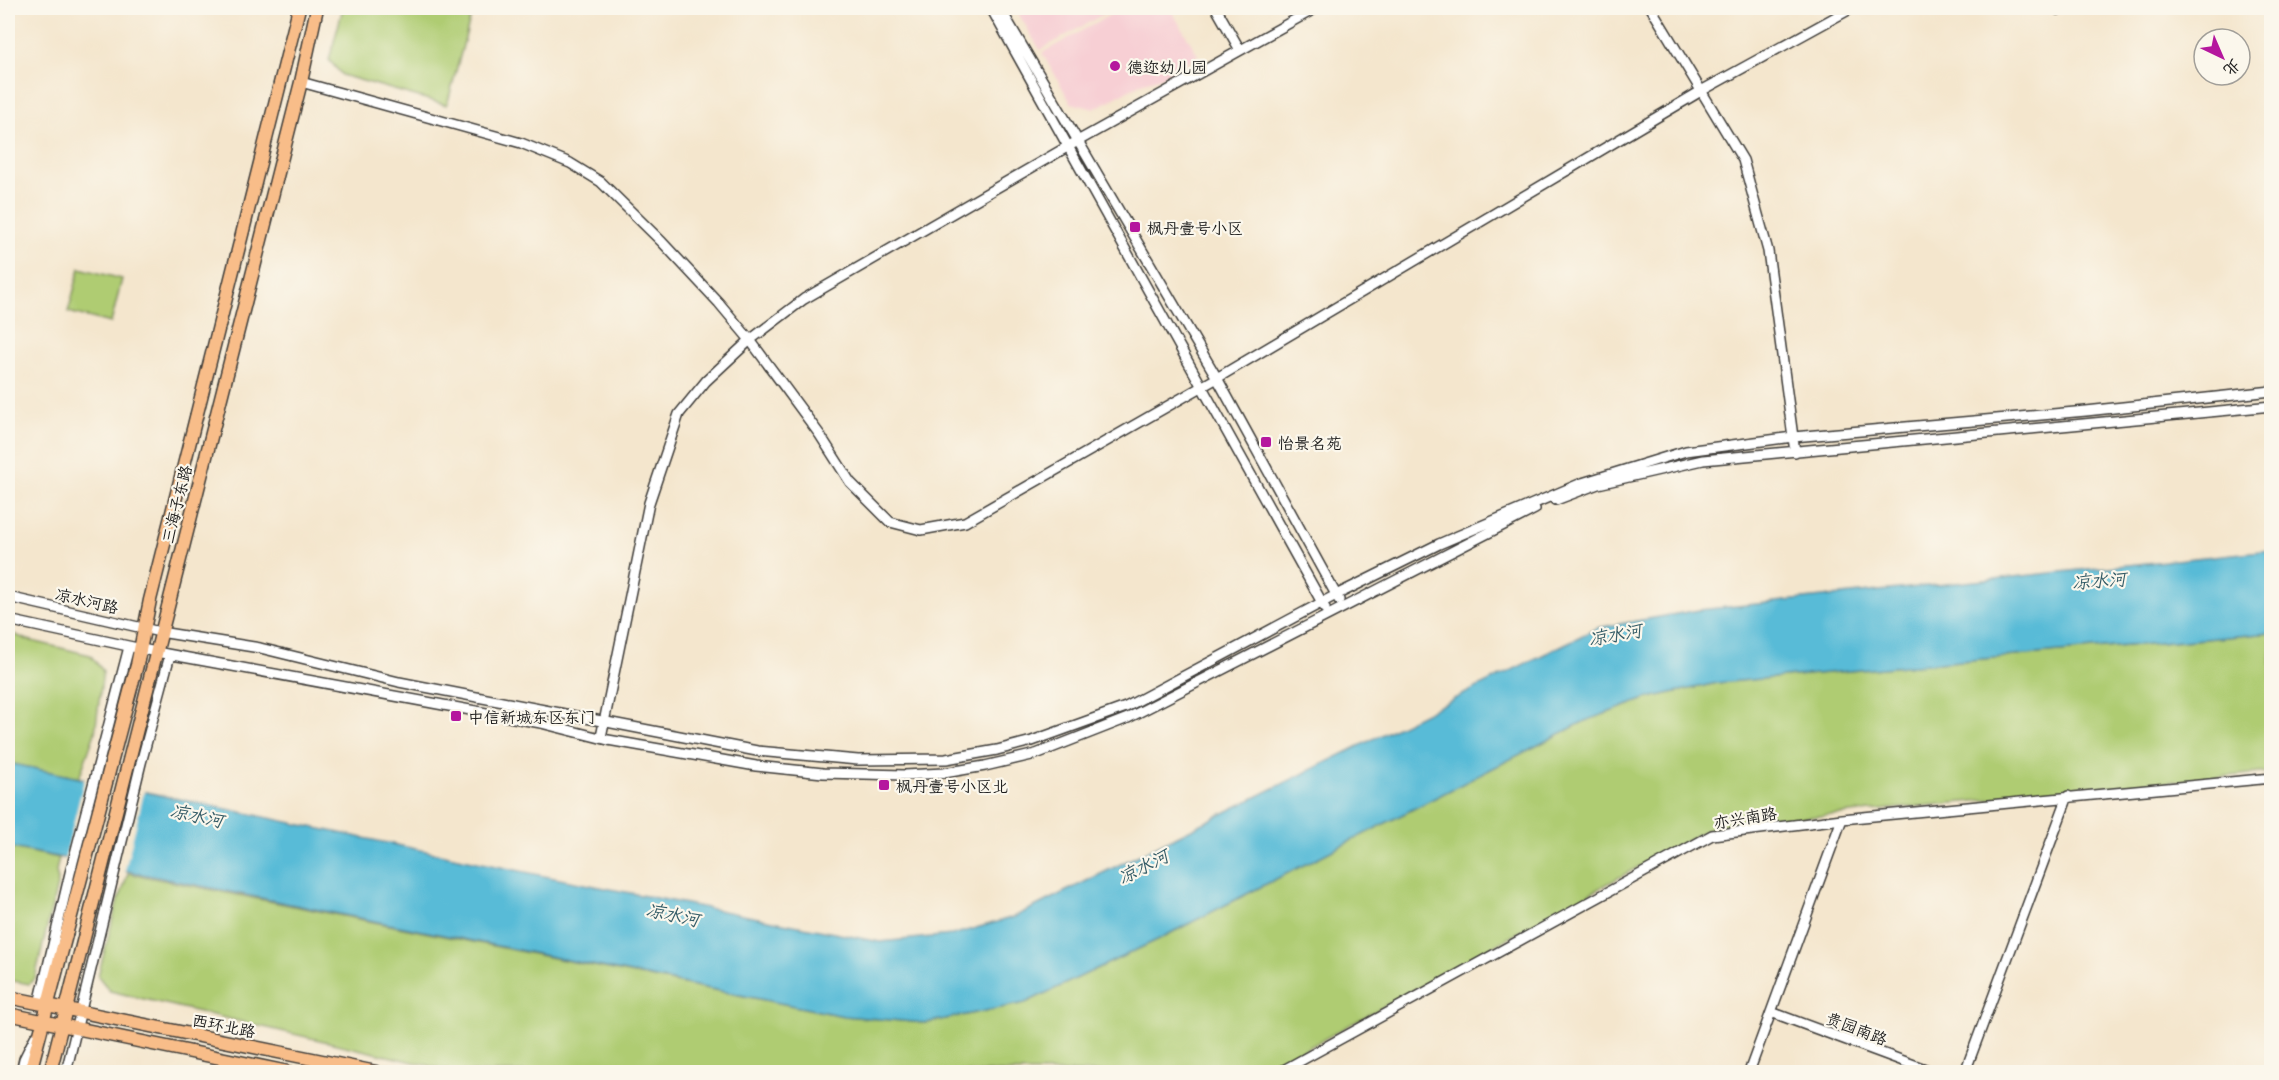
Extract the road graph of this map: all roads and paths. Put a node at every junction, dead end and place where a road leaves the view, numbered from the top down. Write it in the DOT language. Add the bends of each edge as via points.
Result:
graph roads {
  1 [pos="300,8"];
  2 [pos="317,8"];
  3 [pos="991,8"];
  4 [pos="1000,8"];
  5 [pos="1216,8"];
  6 [pos="1316,8"];
  7 [pos="1651,8"];
  8 [pos="1852,8"];
  9 [pos="1240,50"];
  10 [pos="301,82"];
  11 [pos="1701,91"];
  12 [pos="1078,141"];
  13 [pos="1067,147"];
  14 [pos="750,340"];
  15 [pos="1217,378"];
  16 [pos="1203,385"];
  17 [pos="2271,391"];
  18 [pos="2195,399"];
  19 [pos="2271,406"];
  20 [pos="2197,413"];
  21 [pos="1793,437"];
  22 [pos="1795,452"];
  23 [pos="1336,596"];
  24 [pos="8,597"];
  25 [pos="1323,603"];
  26 [pos="1343,607"];
  27 [pos="1329,615"];
  28 [pos="8,620"];
  29 [pos="145,629"];
  30 [pos="160,632"];
  31 [pos="135,648"];
  32 [pos="156,652"];
  33 [pos="170,655"];
  34 [pos="604,723"];
  35 [pos="601,737"];
  36 [pos="103,760"];
  37 [pos="135,768"];
  38 [pos="2271,778"];
  39 [pos="2068,796"];
  40 [pos="1842,819"];
  41 [pos="76,874"];
  42 [pos="66,890"];
  43 [pos="93,895"];
  44 [pos="70,916"];
  45 [pos="102,923"];
  46 [pos="8,998"];
  47 [pos="44,1005"];
  48 [pos="66,1009"];
  49 [pos="80,1012"];
  50 [pos="1771,1012"];
  51 [pos="8,1014"];
  52 [pos="43,1022"];
  53 [pos="61,1026"];
  54 [pos="76,1029"];
  55 [pos="2271,1065"];
  56 [pos="21,1072"];
  57 [pos="30,1072"];
  58 [pos="50,1072"];
  59 [pos="66,1072"];
  60 [pos="288,1072"];
  61 [pos="375,1072"];
  62 [pos="1280,1072"];
  63 [pos="1749,1072"];
  64 [pos="1933,1072"];
  65 [pos="1965,1072"];
  66 [pos="2269,1072"];
  1 -- 29 [label="main road, 三海子东路"];
  2 -- 10 [label="main road, 三海子东路"];
  3 -- 13 [label="street"];
  4 -- 12 [label="street"];
  5 -- 9 [label="street"];
  6 -- 9 [label="street"];
  7 -- 11 [label="street"];
  8 -- 11 [label="street"];
  9 -- 12 [label="street"];
  10 -- 14 [label="street" via="521,142 570,164 600,182 662,242"];
  10 -- 30 [label="main road, 三海子东路"];
  11 -- 15 [label="street"];
  11 -- 21 [label="street" via="1743,160 1762,228"];
  12 -- 13 [label="street"];
  12 -- 15 [label="street"];
  13 -- 14 [label="street" via="804,300"];
  13 -- 16 [label="street"];
  14 -- 16 [label="street" via="850,482 890,522 921,530 965,522"];
  14 -- 34 [label="street" via="706,381 679,414 649,503"];
  15 -- 16 [label="street"];
  15 -- 23 [label="street"];
  16 -- 25 [label="street"];
  17 -- 18 [label="street, 凉水河路"];
  18 -- 20 [label="street"];
  18 -- 21 [label="street, 凉水河路"];
  19 -- 20 [label="street"];
  20 -- 22 [label="street"];
  21 -- 22 [label="street"];
  21 -- 23 [label="street, 凉水河路" via="1686,451 1582,483 1439,544"];
  22 -- 26 [label="street" via="1703,460 1598,484 1537,508"];
  23 -- 25 [label="street, 凉水河路"];
  23 -- 26 [label="street"];
  24 -- 29 [label="street, 凉水河路"];
  25 -- 27 [label="street"];
  25 -- 34 [label="street, 凉水河路" via="1126,708 1032,741 946,759 831,759 757,751"];
  26 -- 27 [label="street"];
  27 -- 35 [label="street" via="1128,718 1035,754 985,766 905,775 823,773 756,766"];
  28 -- 31 [label="street"];
  29 -- 30 [label="street, 凉水河路"];
  29 -- 31 [label="main road, 三海子东路"];
  30 -- 32 [label="main road, 三海子东路"];
  30 -- 34 [label="street, 凉水河路" via="260,648 399,682"];
  31 -- 32 [label="street"];
  31 -- 36 [label="main road, 三海子东路"];
  32 -- 33 [label="street"];
  32 -- 37 [label="main road, 三海子东路"];
  33 -- 35 [label="street"];
  33 -- 37 [label="street"];
  34 -- 35 [label="street"];
  36 -- 41 [label="street"];
  36 -- 41 [label="main road, 三海子东路" via="107,779"];
  37 -- 43 [label="main road, 三海子东路" via="122,784"];
  37 -- 45 [label="street"];
  38 -- 39 [label="street, 亦兴南路"];
  39 -- 40 [label="street, 亦兴南路"];
  39 -- 65 [label="street"];
  40 -- 50 [label="street"];
  40 -- 62 [label="street, 亦兴南路" via="1713,835"];
  41 -- 42 [label="street"];
  41 -- 44 [label="main road, 三海子东路"];
  42 -- 44 [label="street"];
  42 -- 47 [label="street"];
  43 -- 45 [label="street"];
  43 -- 48 [label="main road, 三海子东路"];
  44 -- 47 [label="main road, 三海子东路"];
  45 -- 49 [label="street"];
  46 -- 47 [label="main road, 西环北路"];
  47 -- 48 [label="main road, 西环北路"];
  47 -- 52 [label="main road, 三海子东路"];
  48 -- 49 [label="main road, 西环北路"];
  48 -- 53 [label="main road, 三海子东路"];
  49 -- 54 [label="street"];
  49 -- 61 [label="main road, 西环北路"];
  50 -- 63 [label="street"];
  50 -- 64 [label="street, 贵园南路"];
  51 -- 52 [label="main road, 西环北路"];
  52 -- 53 [label="main road, 西环北路"];
  52 -- 56 [label="street"];
  52 -- 57 [label="main road, 三海子东路"];
  53 -- 54 [label="main road, 西环北路"];
  53 -- 58 [label="main road, 三海子东路"];
  54 -- 59 [label="street"];
  54 -- 60 [label="main road, 西环北路"];
  55 -- 66 [label="street"];
}
